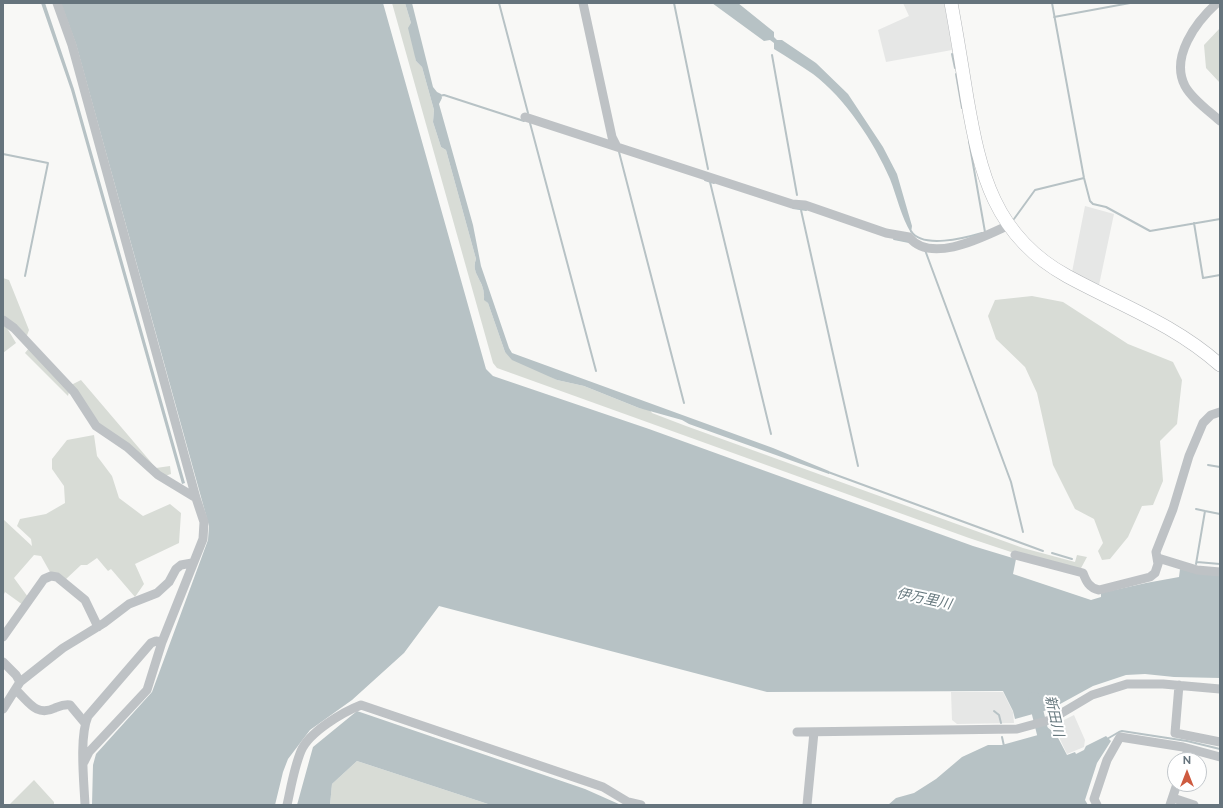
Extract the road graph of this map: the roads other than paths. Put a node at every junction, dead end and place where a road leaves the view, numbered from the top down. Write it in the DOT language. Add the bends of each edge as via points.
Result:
graph roads {
  1 [pos="57,3"];
  2 [pos="583,3"];
  3 [pos="951,3"];
  4 [pos="1217,3"];
  5 [pos="525,117"];
  6 [pos="1220,121"];
  7 [pos="616,146"];
  8 [pos="1009,225"];
  9 [pos="3,320"];
  10 [pos="1220,365"];
  11 [pos="1220,412"];
  12 [pos="196,498"];
  13 [pos="1015,555"];
  14 [pos="1158,558"];
  15 [pos="192,563"];
  16 [pos="1220,572"];
  17 [pos="98,628"];
  18 [pos="3,637"];
  19 [pos="162,642"];
  20 [pos="3,662"];
  21 [pos="1180,685"];
  22 [pos="18,686"];
  23 [pos="1220,688"];
  24 [pos="3,709"];
  25 [pos="85,723"];
  26 [pos="797,732"];
  27 [pos="814,732"];
  28 [pos="1220,742"];
  29 [pos="1188,749"];
  30 [pos="1187,752"];
  31 [pos="1220,756"];
  32 [pos="84,762"];
  33 [pos="1174,792"];
  34 [pos="1171,802"];
  35 [pos="85,805"];
  36 [pos="287,805"];
  37 [pos="641,805"];
  38 [pos="807,805"];
  39 [pos="1098,805"];
  40 [pos="1194,805"];
  1 -- 12 [label="street" via="74,52"];
  2 -- 7 [label="street"];
  3 -- 8 [label="highway" via="976,152 987,186"];
  4 -- 6 [label="street" via="1197,25 1183,49 1180,60 1184,86"];
  5 -- 7 [label="street"];
  7 -- 8 [label="street" via="792,204 805,205 886,233 909,237 930,248 968,244"];
  8 -- 10 [label="highway" via="1048,264 1171,328"];
  9 -- 12 [label="street" via="14,328 74,392 96,426 128,447 158,475"];
  11 -- 14 [label="street" via="1211,415 1203,424 1189,456 1173,509 1156,552"];
  12 -- 15 [label="street" via="204,522 204,531"];
  13 -- 14 [label="street" via="1083,573 1092,588 1099,590 1150,577 1155,573"];
  14 -- 16 [label="street" via="1197,570"];
  15 -- 17 [label="street" via="182,565 176,570 163,589 129,604"];
  15 -- 19 [label="street"];
  17 -- 18 [label="street" via="85,600 57,577 51,576 44,579"];
  17 -- 22 [label="street" via="63,648"];
  19 -- 25 [label="street" via="151,643 88,716"];
  19 -- 32 [label="street" via="147,690 88,752"];
  20 -- 22 [label="street" via="16,675"];
  21 -- 23 [label="street"];
  21 -- 27 [label="street" via="1144,683 1115,687 1092,695 1050,720 1017,729"];
  21 -- 28 [label="street" via="1175,733"];
  22 -- 24 [label="street"];
  22 -- 25 [label="street" via="37,710 42,712 64,704 70,705"];
  25 -- 32 [label="street"];
  26 -- 27 [label="street"];
  27 -- 38 [label="street"];
  29 -- 30 [label="street"];
  29 -- 31 [label="street"];
  29 -- 39 [label="street" via="1120,737 1107,760 1094,799"];
  32 -- 35 [label="street"];
  33 -- 34 [label="street"];
  34 -- 40 [label="street"];
  36 -- 37 [label="street" via="301,750 313,734 351,708 361,705 603,788 628,802"];
}
